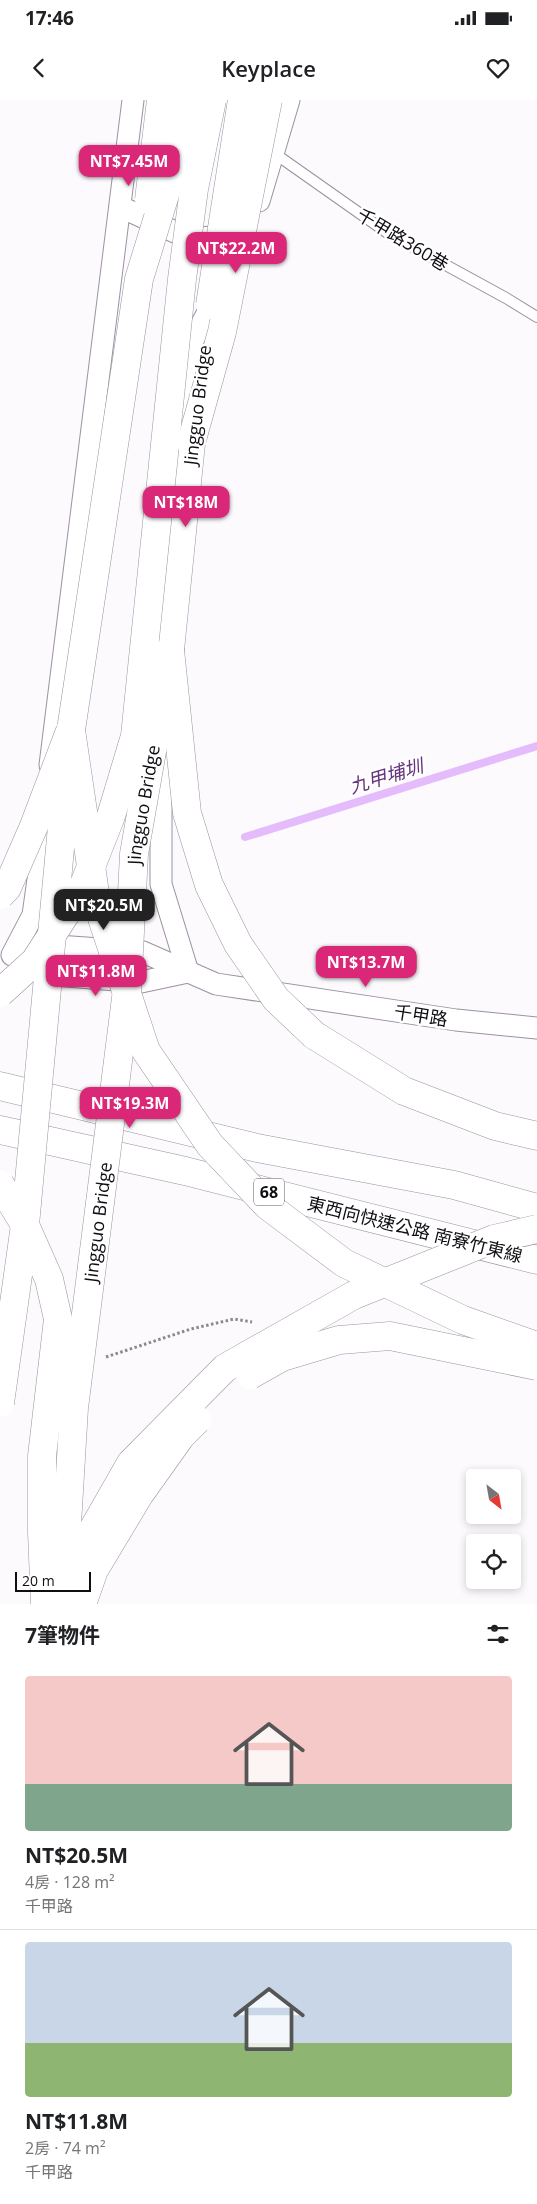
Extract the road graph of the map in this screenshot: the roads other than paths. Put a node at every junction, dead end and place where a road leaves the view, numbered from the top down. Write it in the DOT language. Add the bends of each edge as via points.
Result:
graph roads {
  1 [pos="133,100"];
  2 [pos="161,100"];
  3 [pos="184,100"];
  4 [pos="212,100"];
  5 [pos="242,100"];
  6 [pos="268,100"];
  7 [pos="275,100"];
  8 [pos="289,100"];
  9 [pos="129,128"];
  10 [pos="280,129"];
  11 [pos="274,153"];
  12 [pos="121,207"];
  13 [pos="249,234"];
  14 [pos="139,279"];
  15 [pos="537,317"];
  16 [pos="191,443"];
  17 [pos="170,650"];
  18 [pos="71,730"];
  19 [pos="47,824"];
  20 [pos="160,828"];
  21 [pos="0,895"];
  22 [pos="6,954"];
  23 [pos="188,972"];
  24 [pos="127,990"];
  25 [pos="0,993"];
  26 [pos="537,1028"];
  27 [pos="0,1086"];
  28 [pos="0,1130"];
  29 [pos="537,1136"];
  30 [pos="0,1184"];
  31 [pos="537,1208"];
  32 [pos="25,1225"];
  33 [pos="537,1229"];
  34 [pos="537,1260"];
  35 [pos="537,1346"];
  36 [pos="537,1366"];
  37 [pos="0,1403"];
  38 [pos="45,1604"];
  39 [pos="57,1604"];
  40 [pos="82,1604"];
  1 -- 9 [label="street"];
  2 -- 14 [label="main road, bridge"];
  3 -- 14 [label="main road, bridge" via="171,176"];
  4 -- 25 [label="main road, bridge" via="194,189 182,279 135,736 112,816 84,887 35,961"];
  5 -- 16 [label="main road, Jingguo Bridge, bridge"];
  6 -- 16 [label="main road, bridge" via="222,332"];
  7 -- 10 [label="street"];
  8 -- 10 [label="street"];
  9 -- 11 [label="street" via="218,130"];
  9 -- 12 [label="street"];
  10 -- 11 [label="street"];
  11 -- 13 [label="street"];
  11 -- 15 [label="lane, 千甲路360巷" via="389,234"];
  12 -- 13 [label="street" via="190,240"];
  12 -- 19 [label="street" via="51,755"];
  13 -- 20 [label="street" via="191,344 165,554"];
  14 -- 18 [label="main road, bridge"];
  16 -- 17 [label="main road, Jingguo Bridge"];
  17 -- 24 [label="main road, Jingguo Bridge, bridge" via="134,854"];
  17 -- 29 [label="main road, bridge" via="189,822 209,886 238,944 276,999 314,1034 404,1092 495,1126"];
  18 -- 21 [label="main road, bridge" via="34,826 7,888"];
  18 -- 24 [label="main road, bridge" via="96,900"];
  18 -- 32 [label="main road, bridge"];
  19 -- 20 [label="street" via="73,846 129,844"];
  19 -- 20 [label="street" via="75,803 134,806"];
  19 -- 22 [label="street" via="33,915"];
  20 -- 23 [label="street" via="161,884"];
  22 -- 23 [label="street, 千甲路" via="57,946 144,952"];
  22 -- 23 [label="street" via="54,975 141,982"];
  23 -- 26 [label="street, 千甲路" via="216,984 456,1020"];
  24 -- 35 [label="main road, bridge" via="146,1051 210,1145 268,1206 344,1263 463,1320"];
  24 -- 39 [label="main road, Jingguo Bridge, bridge" via="74,1408 66,1541"];
  27 -- 31 [label="main road, 68" via="257,1148 454,1185"];
  28 -- 34 [label="main road, 東西向快速公路 南寮竹東線 / 68" via="185,1171"];
  30 -- 32 [label="main road, bridge"];
  32 -- 37 [label="main road, bridge"];
  32 -- 38 [label="main road, bridge" via="49,1279 58,1319 42,1456"];
  33 -- 39 [label="main road, bridge" via="494,1239 354,1295 225,1368 131,1463 64,1580"];
  36 -- 40 [label="main road, bridge" via="390,1336 339,1340 282,1357 233,1384 181,1436 139,1495 94,1570"];
}
